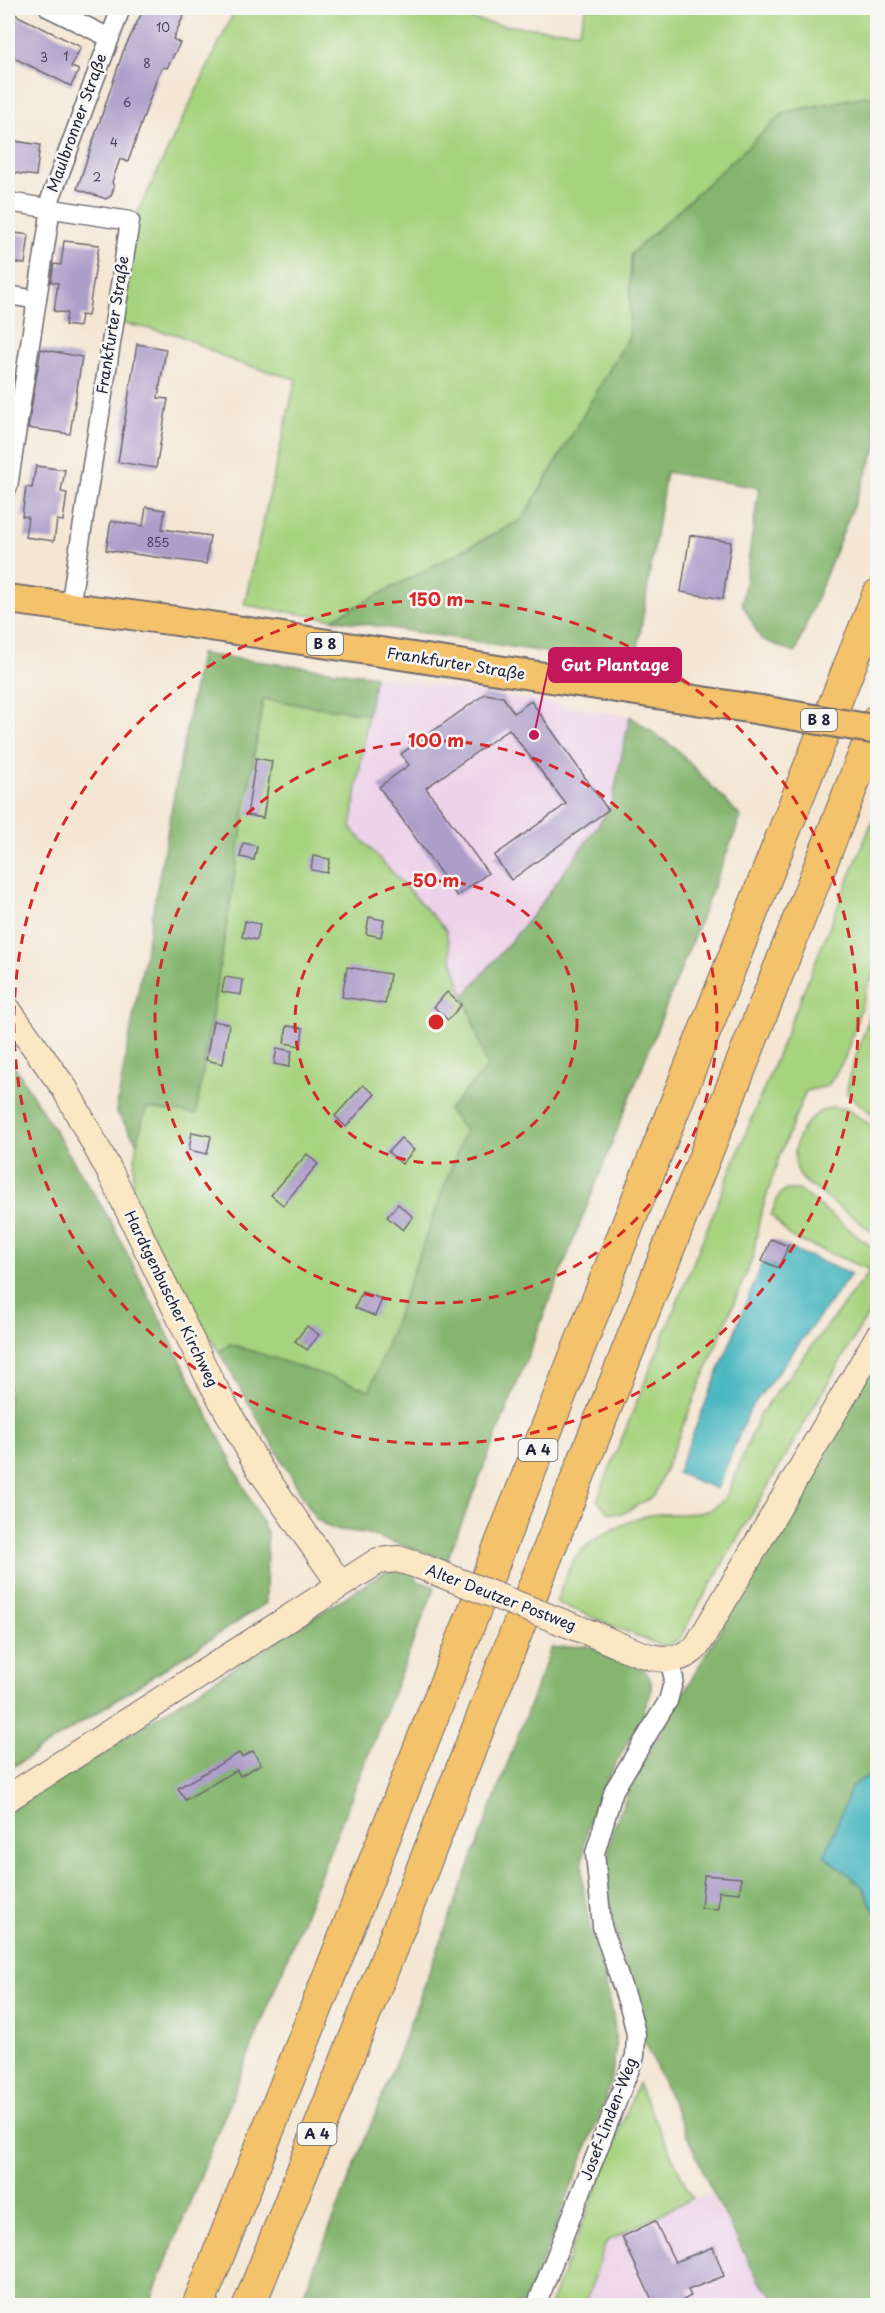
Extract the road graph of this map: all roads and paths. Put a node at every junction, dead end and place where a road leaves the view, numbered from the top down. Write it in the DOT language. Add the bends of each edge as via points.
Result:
graph roads {
  1 [pos="49,8"];
  2 [pos="121,8"];
  3 [pos="108,37"];
  4 [pos="8,202"];
  5 [pos="49,208"];
  6 [pos="8,295"];
  7 [pos="37,300"];
  8 [pos="8,487"];
  9 [pos="878,596"];
  10 [pos="8,599"];
  11 [pos="70,607"];
  12 [pos="878,720"];
  13 [pos="878,730"];
  14 [pos="8,1010"];
  15 [pos="878,1337"];
  16 [pos="340,1584"];
  17 [pos="669,1660"];
  18 [pos="8,1798"];
  19 [pos="198,2306"];
  20 [pos="249,2306"];
  21 [pos="536,2306"];
  1 -- 3 [label="street, Maulbronner Straße"];
  2 -- 3 [label="street, Maulbronner Straße"];
  3 -- 5 [label="street, Maulbronner Straße"];
  4 -- 5 [label="street"];
  5 -- 7 [label="street"];
  5 -- 11 [label="street, Frankfurter Straße" via="130,221"];
  6 -- 7 [label="street"];
  7 -- 8 [label="street"];
  9 -- 19 [label="highway, A 4"];
  10 -- 11 [label="main road, Frankfurter Straße / B 8"];
  11 -- 13 [label="main road, Frankfurter Straße / B 8, bridge"];
  12 -- 20 [label="highway, A 4"];
  14 -- 16 [label="street, Hardtgenbuscher Kirchweg" via="65,1089 111,1174 207,1376 259,1468"];
  15 -- 17 [label="street" via="706,1631 692,1651"];
  16 -- 17 [label="street, Alter Deutzer Postweg, bridge" via="378,1561 398,1559 652,1657"];
  16 -- 18 [label="street, Alter Deutzer Postweg"];
  17 -- 21 [label="street, Josef-Linden-Weg" via="674,1679 668,1701 614,1790 596,1852 602,1926 631,2013 636,2034 635,2056"];
}
